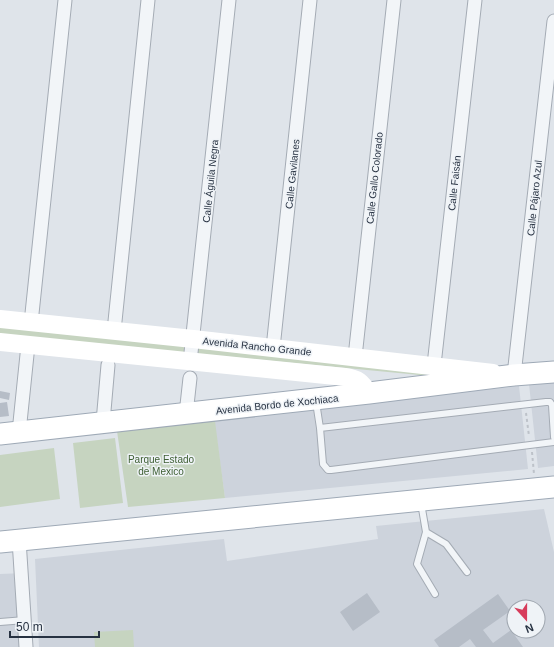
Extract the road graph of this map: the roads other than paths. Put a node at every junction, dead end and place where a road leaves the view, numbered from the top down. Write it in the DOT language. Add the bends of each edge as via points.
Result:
graph roads {
  1 [pos="65,0"];
  2 [pos="148,0"];
  3 [pos="230,0"];
  4 [pos="310,0"];
  5 [pos="394,0"];
  6 [pos="475,0"];
  7 [pos="554,21"];
  8 [pos="0,319"];
  9 [pos="31,323"];
  10 [pos="114,331"];
  11 [pos="193,339"];
  12 [pos="0,342"];
  13 [pos="28,345"];
  14 [pos="274,348"];
  15 [pos="355,357"];
  16 [pos="108,365"];
  17 [pos="434,365"];
  18 [pos="190,370"];
  19 [pos="554,372"];
  20 [pos="514,375"];
  21 [pos="369,394"];
  22 [pos="316,399"];
  23 [pos="186,414"];
  24 [pos="103,422"];
  25 [pos="320,428"];
  26 [pos="10,433"];
  27 [pos="554,437"];
  28 [pos="554,442"];
  29 [pos="545,488"];
  30 [pos="420,500"];
  31 [pos="426,532"];
  32 [pos="10,541"];
  33 [pos="467,572"];
  34 [pos="435,594"];
  35 [pos="25,620"];
  36 [pos="0,622"];
  37 [pos="26,647"];
  1 -- 9 [label="street"];
  2 -- 10 [label="street"];
  3 -- 11 [label="street, Calle Águila Negra"];
  4 -- 14 [label="street, Calle Gavilanes"];
  5 -- 15 [label="street, Calle Gallo Colorado"];
  6 -- 17 [label="street, Calle Faisán"];
  7 -- 20 [label="street, Calle Pájaro Azul"];
  8 -- 9 [label="street, Avenida Rancho Grande"];
  9 -- 10 [label="street, Avenida Rancho Grande"];
  10 -- 11 [label="street, Avenida Rancho Grande"];
  11 -- 14 [label="street, Avenida Rancho Grande"];
  11 -- 18 [label="street, Calle Águila Negra"];
  12 -- 13 [label="street"];
  13 -- 18 [label="street"];
  13 -- 26 [label="street"];
  14 -- 15 [label="street, Avenida Rancho Grande"];
  15 -- 17 [label="street, Avenida Rancho Grande"];
  16 -- 24 [label="street"];
  17 -- 20 [label="street, Avenida Rancho Grande"];
  18 -- 21 [label="street" via="355,379 362,383"];
  18 -- 23 [label="street, Calle Águila Negra"];
  19 -- 20 [label="main road, Avenida Bordo de Xochiaca"];
  20 -- 21 [label="main road, Avenida Bordo de Xochiaca"];
  21 -- 22 [label="main road, Avenida Bordo de Xochiaca"];
  22 -- 23 [label="main road, Avenida Bordo de Xochiaca"];
  22 -- 25 [label="lane"];
  23 -- 24 [label="main road, Avenida Bordo de Xochiaca"];
  24 -- 26 [label="main road, Avenida Bordo de Xochiaca"];
  25 -- 27 [label="lane" via="550,402"];
  25 -- 28 [label="lane" via="324,464 328,470"];
  29 -- 30 [label="main road"];
  30 -- 31 [label="lane"];
  30 -- 32 [label="main road"];
  31 -- 33 [label="lane" via="446,544"];
  31 -- 34 [label="lane" via="417,564"];
  32 -- 35 [label="street"];
  35 -- 36 [label="lane"];
  35 -- 37 [label="street"];
}
